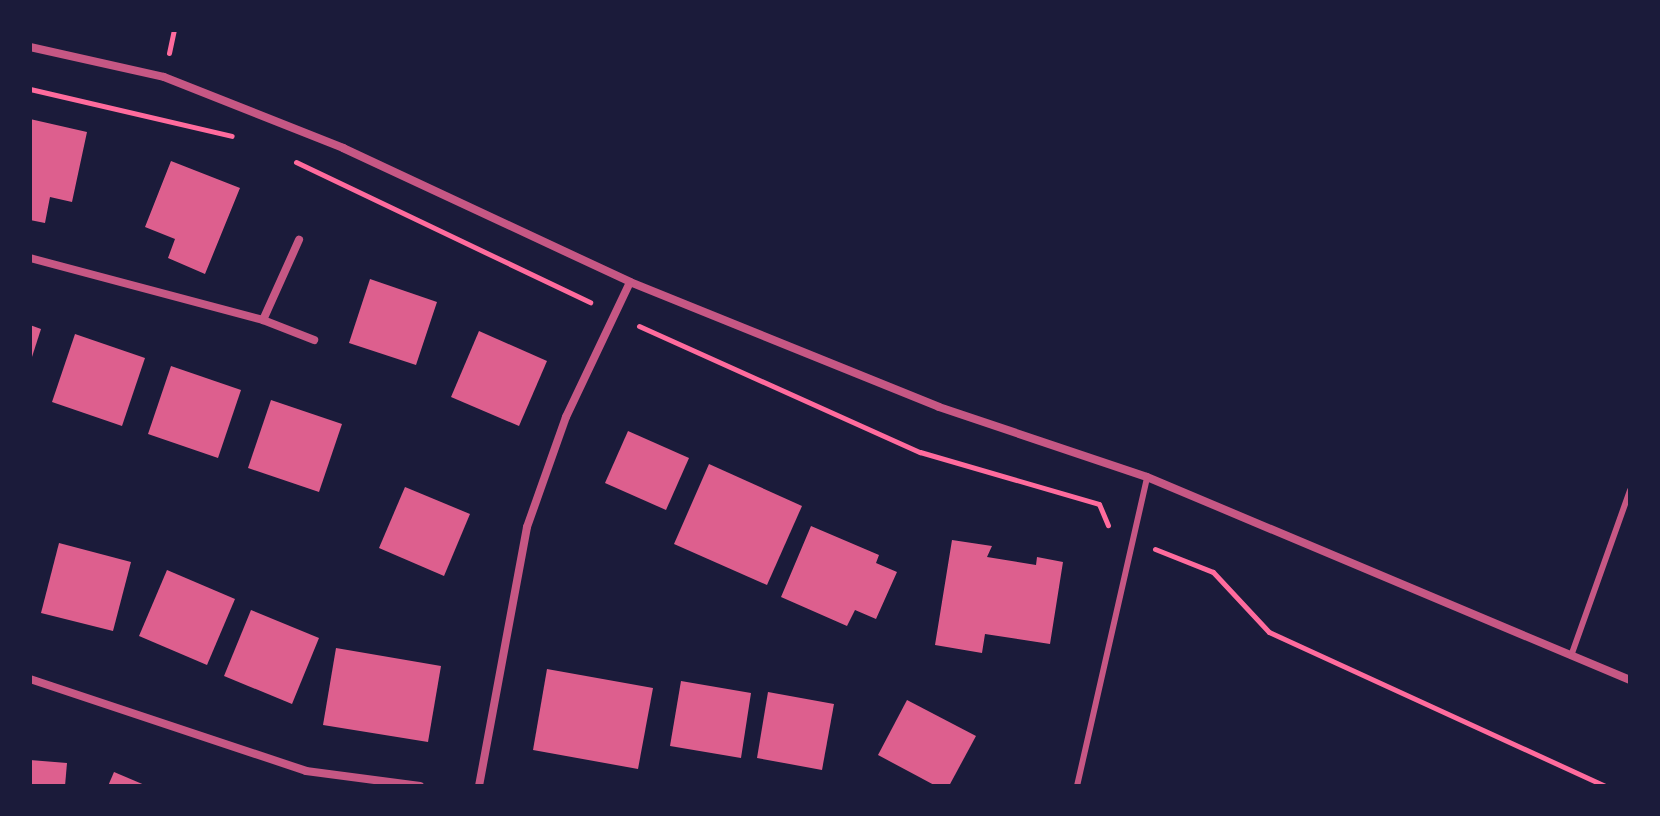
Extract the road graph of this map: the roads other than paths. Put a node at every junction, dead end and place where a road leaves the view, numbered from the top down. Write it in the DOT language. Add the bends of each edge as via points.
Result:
graph roads {
  1 [pos="30,47"];
  2 [pos="299,240"];
  3 [pos="30,258"];
  4 [pos="630,282"];
  5 [pos="263,320"];
  6 [pos="314,340"];
  7 [pos="1147,477"];
  8 [pos="1630,490"];
  9 [pos="1571,656"];
  10 [pos="30,679"];
  11 [pos="1630,680"];
  12 [pos="420,786"];
  13 [pos="479,786"];
  14 [pos="1077,786"];
  1 -- 4 [label="street" via="164,77 343,148"];
  2 -- 5 [label="street"];
  3 -- 5 [label="street"];
  4 -- 7 [label="street" via="939,407"];
  4 -- 13 [label="street" via="566,417 527,527"];
  5 -- 6 [label="street"];
  7 -- 9 [label="street"];
  7 -- 14 [label="lane"];
  8 -- 9 [label="lane"];
  9 -- 11 [label="street"];
  10 -- 12 [label="street" via="306,771"];
}
